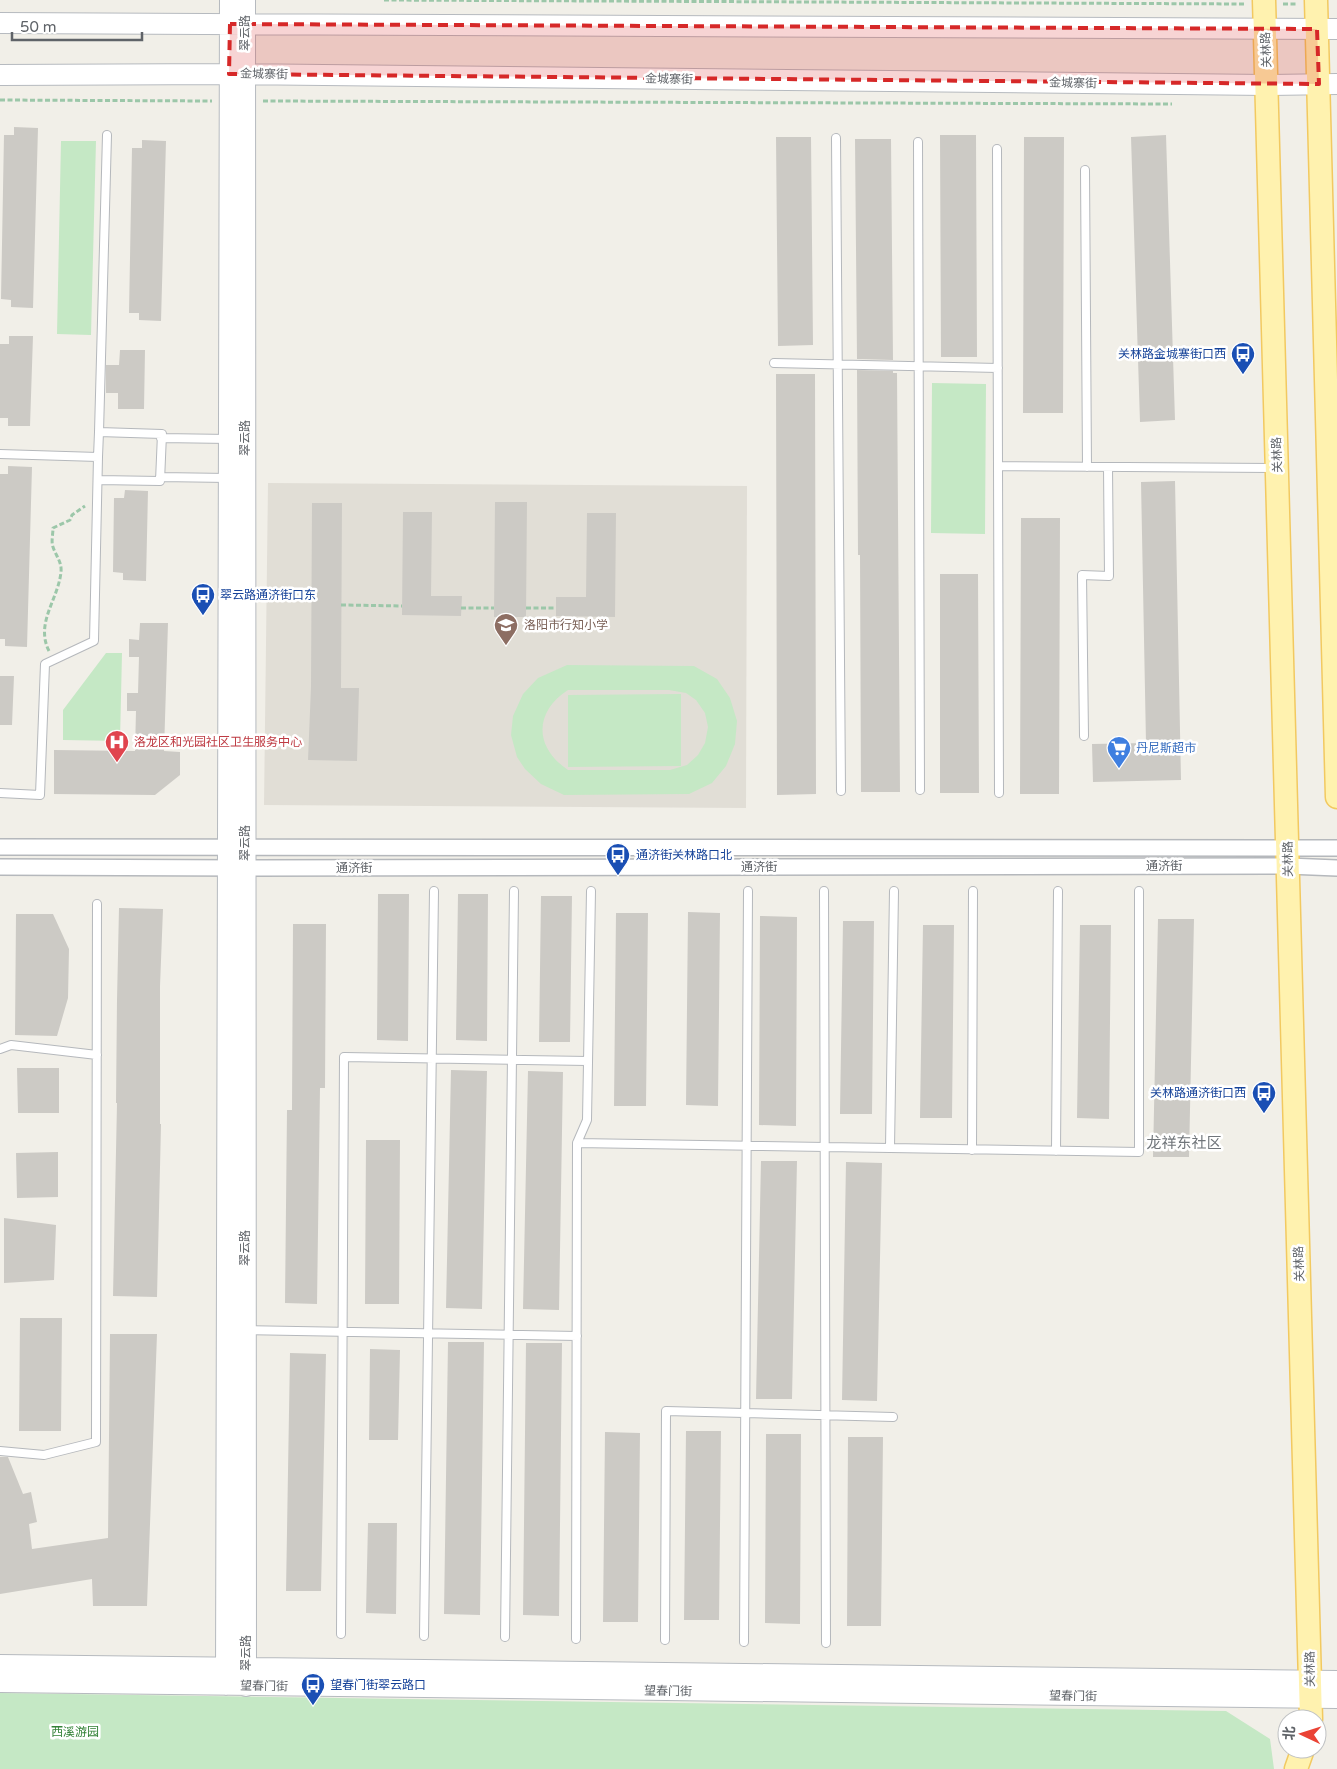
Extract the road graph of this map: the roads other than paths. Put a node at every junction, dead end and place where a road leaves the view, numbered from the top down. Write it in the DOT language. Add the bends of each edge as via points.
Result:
graph roads {
  1 [pos="230,0"];
  2 [pos="245,0"];
  3 [pos="1264,2"];
  4 [pos="1316,2"];
  5 [pos="0,23"];
  6 [pos="237,24"];
  7 [pos="1265,29"];
  8 [pos="1327,29"];
  9 [pos="237,74"];
  10 [pos="0,75"];
  11 [pos="1328,84"];
  12 [pos="1267,85"];
  13 [pos="237,101"];
  14 [pos="107,135"];
  15 [pos="836,138"];
  16 [pos="918,142"];
  17 [pos="997,149"];
  18 [pos="1085,170"];
  19 [pos="774,363"];
  20 [pos="838,365"];
  21 [pos="919,366"];
  22 [pos="998,368"];
  23 [pos="99,432"];
  24 [pos="161,438"];
  25 [pos="230,439"];
  26 [pos="0,454"];
  27 [pos="98,457"];
  28 [pos="998,466"];
  29 [pos="1088,467"];
  30 [pos="1108,467"];
  31 [pos="1278,468"];
  32 [pos="160,477"];
  33 [pos="229,478"];
  34 [pos="98,480"];
  35 [pos="1084,736"];
  36 [pos="920,790"];
  37 [pos="841,791"];
  38 [pos="0,793"];
  39 [pos="999,794"];
  40 [pos="1337,797"];
  41 [pos="0,847"];
  42 [pos="236,847"];
  43 [pos="1337,848"];
  44 [pos="1288,857"];
  45 [pos="0,867"];
  46 [pos="236,868"];
  47 [pos="1337,868"];
  48 [pos="973,890"];
  49 [pos="434,891"];
  50 [pos="514,891"];
  51 [pos="592,891"];
  52 [pos="748,891"];
  53 [pos="824,891"];
  54 [pos="894,891"];
  55 [pos="1058,891"];
  56 [pos="1139,891"];
  57 [pos="97,904"];
  58 [pos="0,1049"];
  59 [pos="97,1055"];
  60 [pos="431,1058"];
  61 [pos="512,1060"];
  62 [pos="588,1061"];
  63 [pos="577,1143"];
  64 [pos="747,1146"];
  65 [pos="825,1147"];
  66 [pos="890,1148"];
  67 [pos="972,1150"];
  68 [pos="1056,1151"];
  69 [pos="236,1330"];
  70 [pos="343,1332"];
  71 [pos="428,1333"];
  72 [pos="509,1335"];
  73 [pos="576,1336"];
  74 [pos="745,1413"];
  75 [pos="826,1416"];
  76 [pos="893,1418"];
  77 [pos="0,1451"];
  78 [pos="341,1634"];
  79 [pos="424,1636"];
  80 [pos="505,1637"];
  81 [pos="576,1639"];
  82 [pos="665,1640"];
  83 [pos="744,1642"];
  84 [pos="826,1643"];
  85 [pos="0,1665"];
  86 [pos="236,1677"];
  87 [pos="1337,1681"];
  88 [pos="0,1682"];
  89 [pos="1337,1698"];
  90 [pos="1311,1699"];
  1 -- 6 [label="street, 翠云路"];
  2 -- 6 [label="street, 翠云路"];
  3 -- 7 [label="main road, 关林路"];
  4 -- 8 [label="main road"];
  5 -- 6 [label="street"];
  6 -- 7 [label="street"];
  6 -- 9 [label="street, 翠云路"];
  7 -- 8 [label="street"];
  7 -- 12 [label="main road, 关林路"];
  8 -- 11 [label="main road"];
  9 -- 10 [label="street, 金城寨街"];
  9 -- 12 [label="street, 金城寨街"];
  9 -- 13 [label="street, 翠云路"];
  11 -- 12 [label="street, 金城寨街"];
  11 -- 40 [label="main road"];
  12 -- 31 [label="main road, 关林路"];
  13 -- 25 [label="street, 翠云路"];
  13 -- 42 [label="street, 翠云路"];
  14 -- 23 [label="lane"];
  15 -- 20 [label="lane"];
  16 -- 21 [label="lane"];
  17 -- 22 [label="lane"];
  18 -- 29 [label="lane"];
  19 -- 20 [label="lane"];
  20 -- 21 [label="lane"];
  20 -- 37 [label="lane"];
  21 -- 22 [label="lane"];
  21 -- 36 [label="lane"];
  22 -- 28 [label="lane"];
  23 -- 24 [label="lane" via="162,434"];
  23 -- 27 [label="lane"];
  24 -- 25 [label="lane"];
  24 -- 32 [label="lane"];
  25 -- 33 [label="street, 翠云路"];
  26 -- 27 [label="lane"];
  27 -- 34 [label="lane"];
  28 -- 29 [label="lane"];
  28 -- 39 [label="lane"];
  29 -- 30 [label="lane"];
  30 -- 31 [label="lane"];
  30 -- 35 [label="lane" via="1109,576 1082,575"];
  31 -- 44 [label="main road, 关林路"];
  32 -- 33 [label="lane"];
  32 -- 34 [label="lane" via="160,482"];
  33 -- 42 [label="street, 翠云路"];
  34 -- 38 [label="lane" via="94,641 45,664 40,795"];
  41 -- 42 [label="street, 通济街"];
  42 -- 44 [label="street, 通济街"];
  42 -- 46 [label="street, 翠云路"];
  43 -- 44 [label="street, 通济街"];
  44 -- 46 [label="street, 通济街"];
  44 -- 47 [label="street, 通济街"];
  44 -- 90 [label="main road, 关林路"];
  45 -- 46 [label="street, 通济街"];
  46 -- 69 [label="street, 翠云路"];
  48 -- 67 [label="lane"];
  49 -- 60 [label="lane"];
  50 -- 61 [label="lane"];
  51 -- 62 [label="lane"];
  52 -- 64 [label="lane"];
  53 -- 65 [label="lane"];
  54 -- 66 [label="lane"];
  55 -- 68 [label="lane"];
  56 -- 68 [label="lane" via="1139,1152"];
  57 -- 59 [label="lane"];
  58 -- 59 [label="lane" via="11,1045"];
  59 -- 77 [label="lane" via="96,1442 44,1455"];
  60 -- 61 [label="lane"];
  60 -- 70 [label="lane" via="344,1056"];
  60 -- 71 [label="lane"];
  61 -- 62 [label="lane"];
  61 -- 72 [label="lane"];
  62 -- 63 [label="lane" via="587,1120"];
  63 -- 64 [label="lane"];
  63 -- 73 [label="lane"];
  64 -- 65 [label="lane"];
  64 -- 74 [label="lane"];
  65 -- 66 [label="lane"];
  65 -- 75 [label="lane"];
  66 -- 67 [label="lane"];
  67 -- 68 [label="lane"];
  69 -- 70 [label="lane"];
  69 -- 86 [label="street, 翠云路"];
  70 -- 71 [label="lane"];
  70 -- 78 [label="lane"];
  71 -- 72 [label="lane"];
  71 -- 79 [label="lane"];
  72 -- 73 [label="lane"];
  72 -- 80 [label="lane"];
  73 -- 81 [label="lane"];
  74 -- 75 [label="lane"];
  74 -- 82 [label="lane" via="666,1411"];
  74 -- 83 [label="lane"];
  75 -- 76 [label="lane"];
  75 -- 84 [label="lane"];
  85 -- 86 [label="street, 望春门街"];
  86 -- 88 [label="street, 望春门街"];
  86 -- 90 [label="street, 望春门街"];
  87 -- 90 [label="street, 望春门街"];
  89 -- 90 [label="street, 望春门街"];
}
